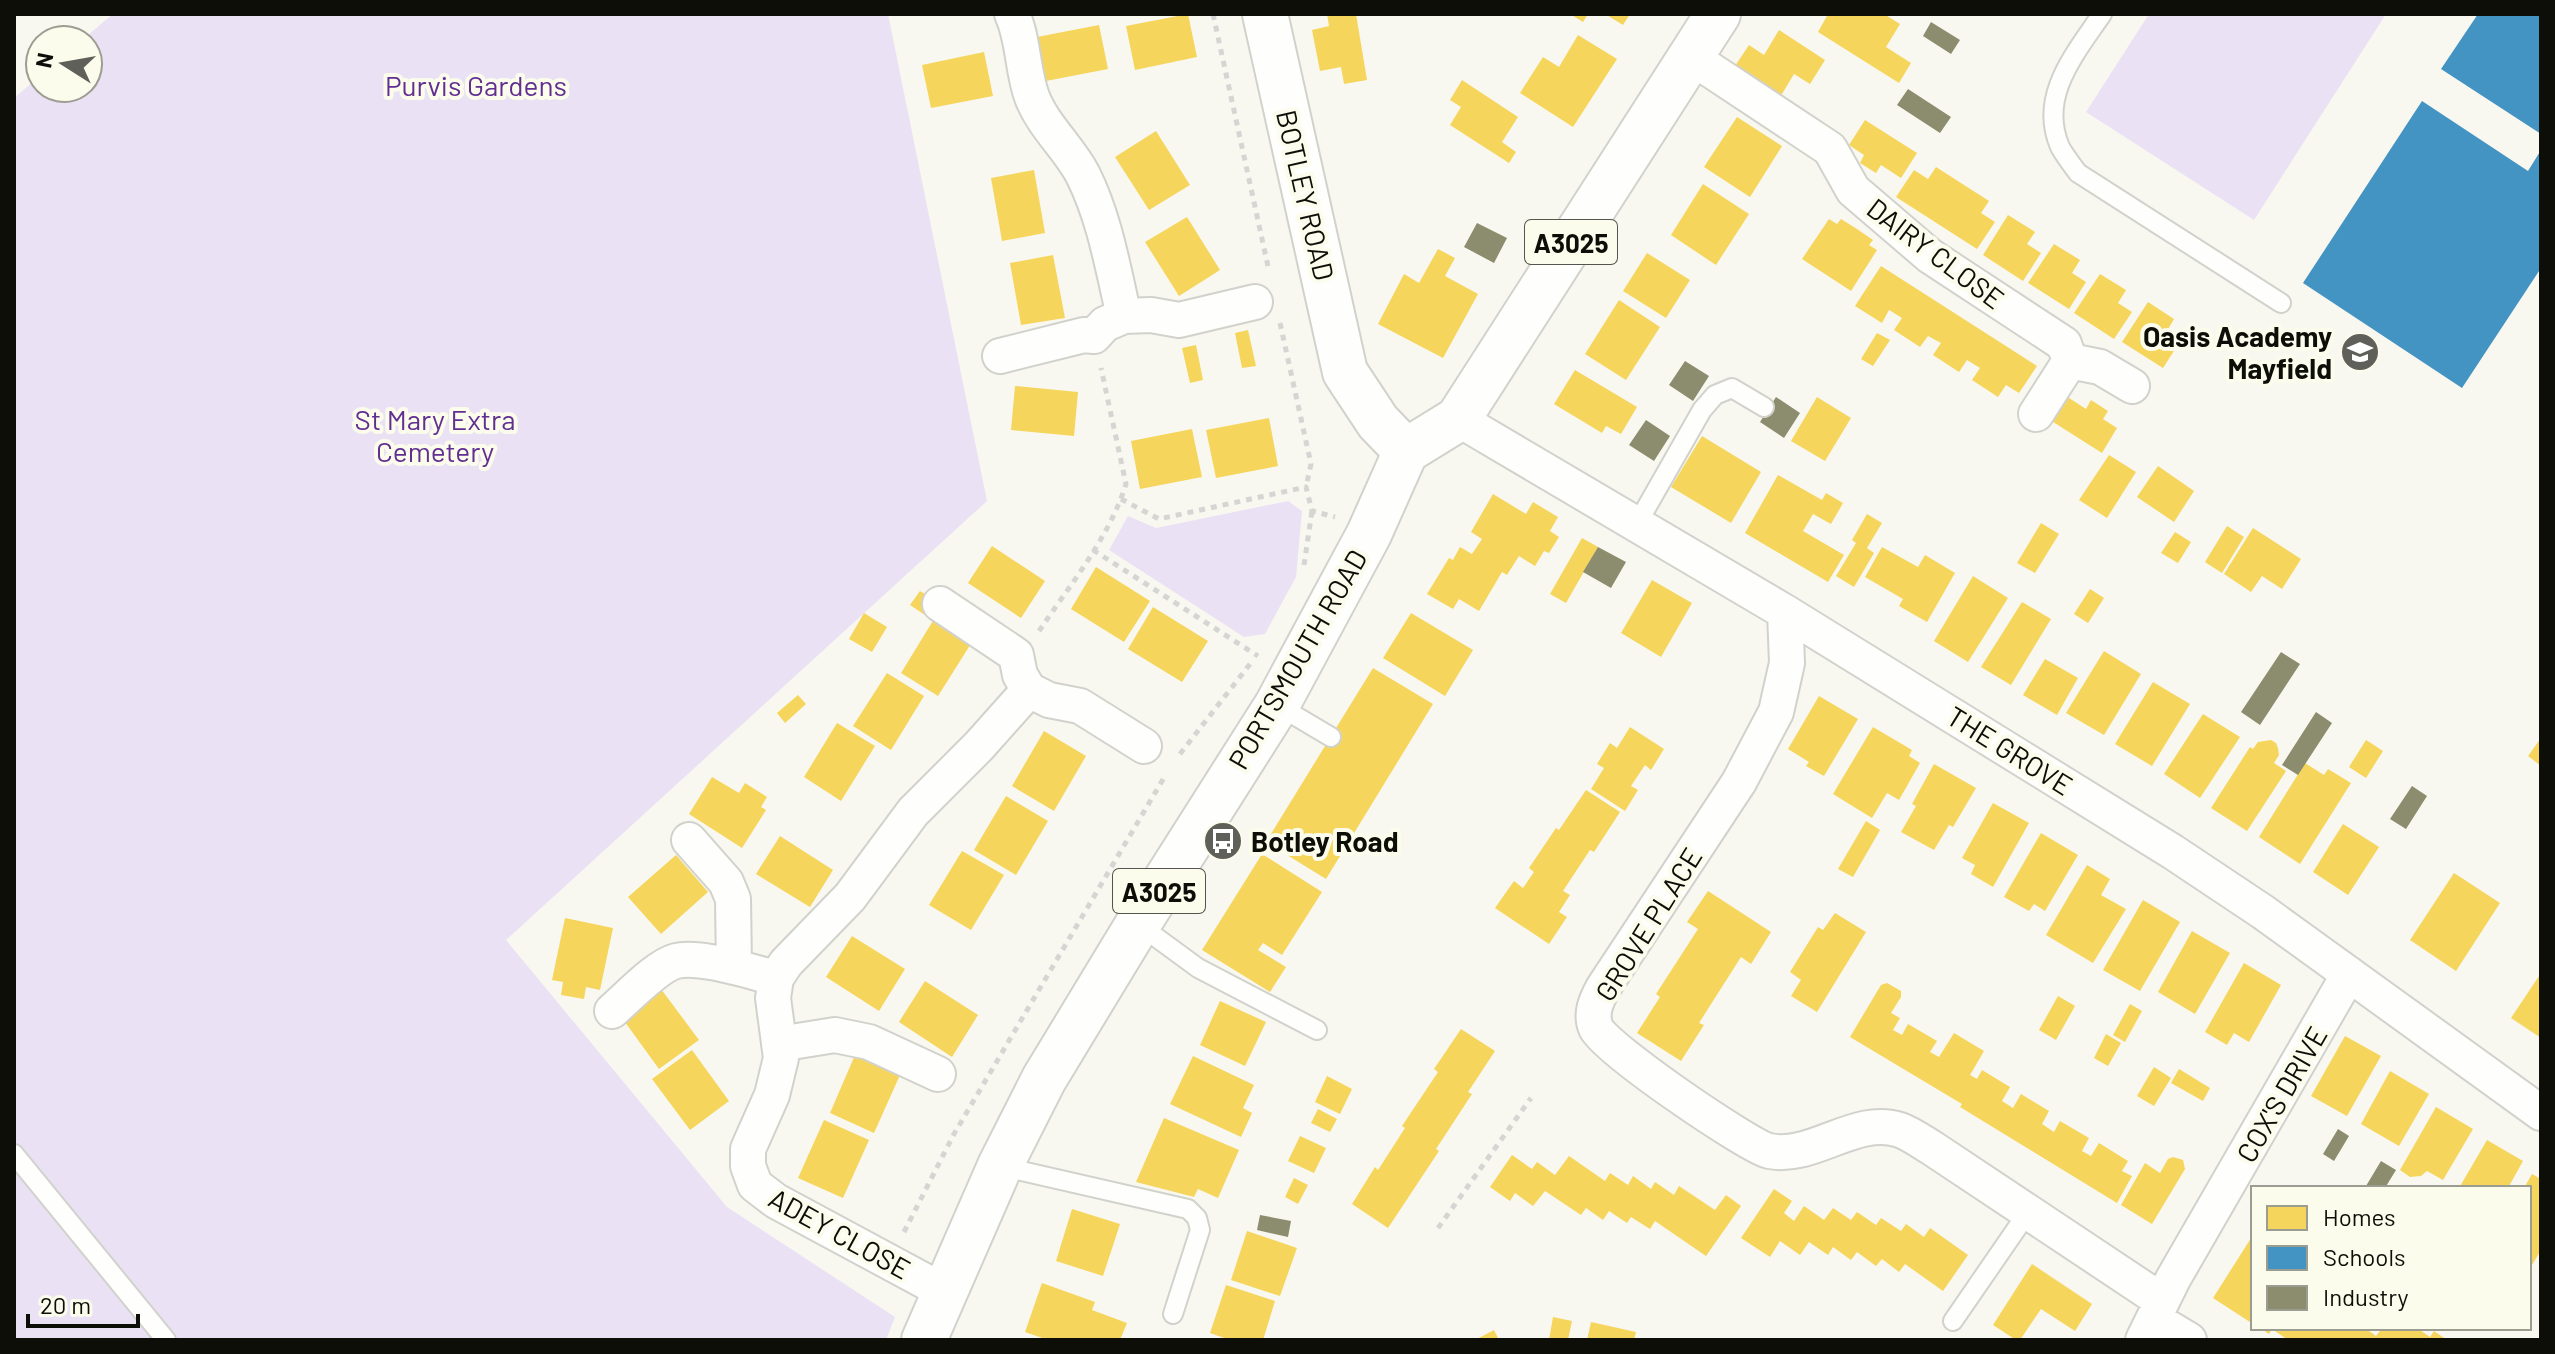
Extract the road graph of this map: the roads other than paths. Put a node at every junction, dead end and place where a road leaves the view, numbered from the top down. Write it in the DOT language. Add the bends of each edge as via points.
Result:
graph roads {
  1 [pos="1012,14"];
  2 [pos="1265,14"];
  3 [pos="1718,14"];
  4 [pos="2102,14"];
  5 [pos="1691,57"];
  6 [pos="1268,297"];
  7 [pos="2281,303"];
  8 [pos="1124,316"];
  9 [pos="1000,356"];
  10 [pos="2070,361"];
  11 [pos="2132,386"];
  12 [pos="1764,407"];
  13 [pos="2036,414"];
  14 [pos="1458,419"];
  15 [pos="1406,451"];
  16 [pos="1637,524"];
  17 [pos="940,604"];
  18 [pos="1785,612"];
  19 [pos="1275,679"];
  20 [pos="1029,690"];
  21 [pos="1331,737"];
  22 [pos="1144,746"];
  23 [pos="689,840"];
  24 [pos="1138,924"];
  25 [pos="719,965"];
  26 [pos="2349,974"];
  27 [pos="776,978"];
  28 [pos="612,1011"];
  29 [pos="1317,1030"];
  30 [pos="779,1044"];
  31 [pos="938,1074"];
  32 [pos="2541,1113"];
  33 [pos="14,1154"];
  34 [pos="1000,1166"];
  35 [pos="2028,1212"];
  36 [pos="945,1292"];
  37 [pos="1173,1314"];
  38 [pos="2153,1320"];
  39 [pos="1953,1321"];
  40 [pos="166,1340"];
  41 [pos="924,1340"];
  42 [pos="2189,1340"];
  1 -- 8 [label="street" via="1032,98 1082,173 1103,224"];
  2 -- 15 [label="main road, BOTLEY ROAD" via="1345,372 1378,422"];
  3 -- 5 [label="main road, A3025"];
  4 -- 7 [label="lane" via="2054,95 2053,120 2061,148 2078,173"];
  5 -- 10 [label="street, DAIRY CLOSE" via="1830,149 1853,190 1930,256 2064,344"];
  5 -- 14 [label="main road, A3025"];
  6 -- 8 [label="street" via="1179,320"];
  8 -- 9 [label="street" via="1094,336"];
  10 -- 11 [label="street" via="2100,367"];
  10 -- 13 [label="street"];
  12 -- 16 [label="lane" via="1732,388 1715,395"];
  14 -- 15 [label="main road, A3025"];
  14 -- 16 [label="street, THE GROVE"];
  15 -- 19 [label="main road, PORTSMOUTH ROAD / A3025" via="1369,534"];
  16 -- 18 [label="street, THE GROVE"];
  17 -- 20 [label="street" via="1016,655"];
  18 -- 26 [label="street, THE GROVE" via="2173,852"];
  18 -- 35 [label="street, GROVE PLACE" via="1787,663 1776,712 1739,782 1603,988 1593,1007 1596,1030 1616,1050 1746,1141 1769,1151 1791,1151 1871,1127 1899,1130"];
  19 -- 21 [label="lane"];
  19 -- 24 [label="main road, PORTSMOUTH ROAD / A3025"];
  20 -- 22 [label="street" via="1080,706"];
  20 -- 27 [label="street" via="913,812 850,897"];
  23 -- 25 [label="street" via="726,882 733,899"];
  24 -- 29 [label="lane" via="1198,968"];
  24 -- 34 [label="main road, PORTSMOUTH ROAD / A3025" via="1044,1079"];
  25 -- 27 [label="street"];
  25 -- 28 [label="street" via="674,961"];
  26 -- 32 [label="street, THE GROVE"];
  26 -- 38 [label="street, COX'S DRIVE"];
  27 -- 30 [label="street, ADEY CLOSE"];
  30 -- 31 [label="street" via="835,1035 869,1042"];
  30 -- 36 [label="street, ADEY CLOSE" via="772,1095 748,1149 755,1185"];
  33 -- 40 [label="lane"];
  34 -- 36 [label="main road, PORTSMOUTH ROAD / A3025"];
  34 -- 37 [label="lane" via="1188,1209 1200,1230"];
  35 -- 38 [label="street, GROVE PLACE"];
  35 -- 39 [label="lane"];
  36 -- 41 [label="main road, PORTSMOUTH ROAD / A3025"];
  38 -- 42 [label="street, GROVE PLACE"];
}
